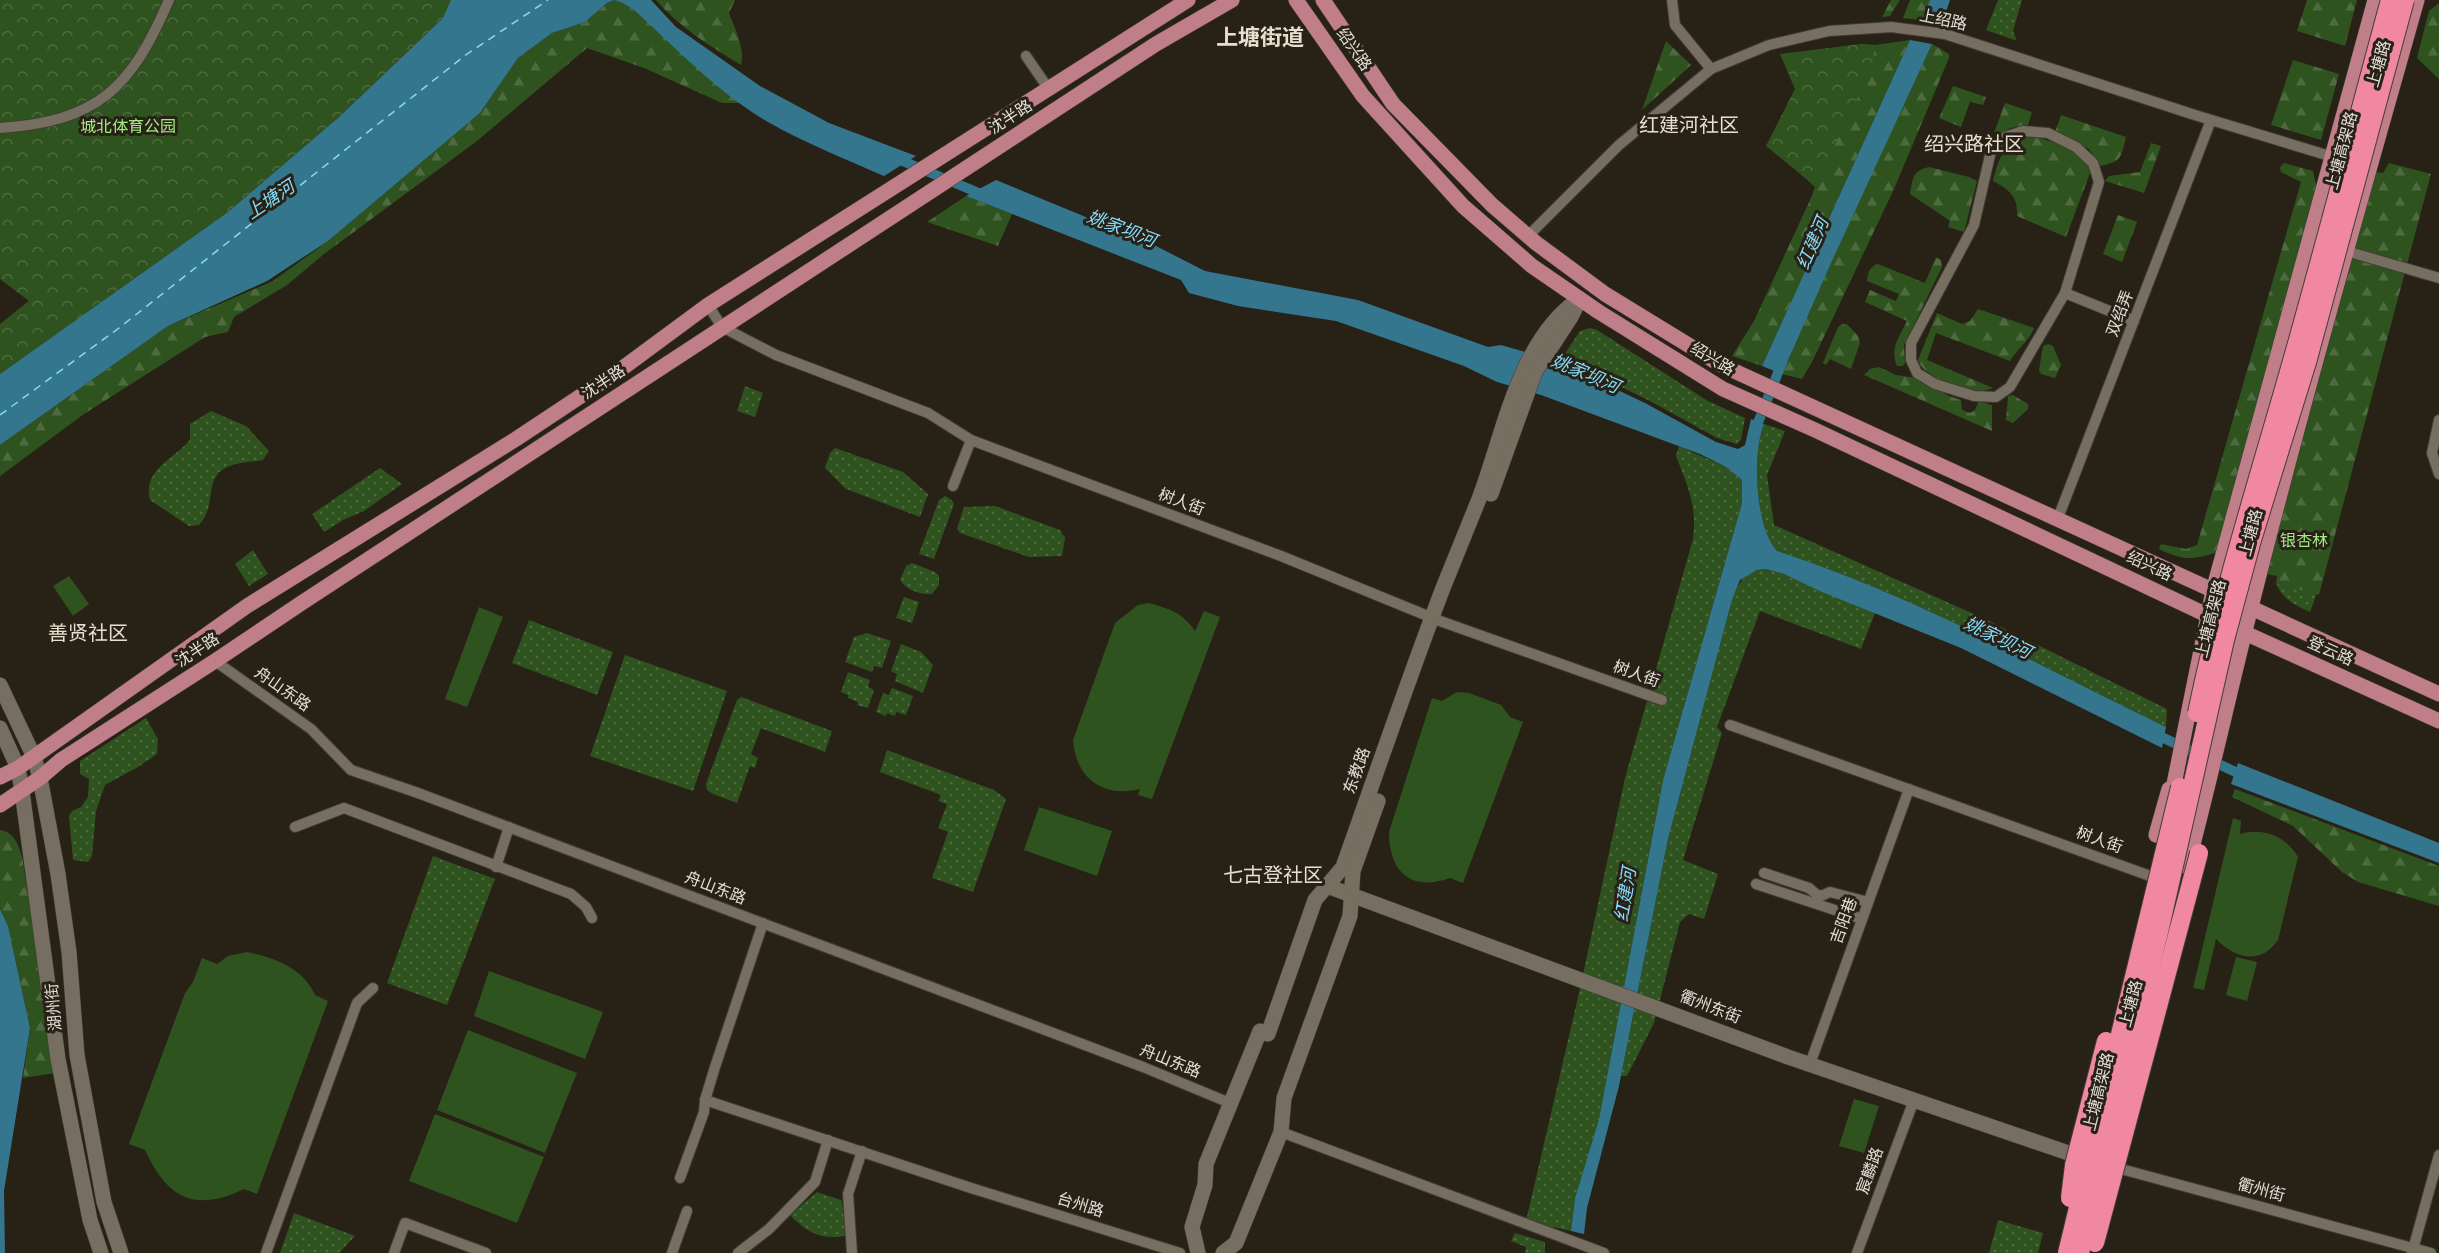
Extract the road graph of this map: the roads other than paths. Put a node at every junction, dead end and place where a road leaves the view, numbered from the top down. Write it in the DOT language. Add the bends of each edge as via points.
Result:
graph roads {
  1 [pos="169,0"];
  2 [pos="1188,0"];
  3 [pos="1232,0"];
  4 [pos="1296,0"];
  5 [pos="1323,0"];
  6 [pos="1672,0"];
  7 [pos="2375,0"];
  8 [pos="2390,0"];
  9 [pos="2405,0"];
  10 [pos="2417,0"];
  11 [pos="1026,56"];
  12 [pos="1711,69"];
  13 [pos="1048,88"];
  14 [pos="2211,120"];
  15 [pos="0,128"];
  16 [pos="2333,157"];
  17 [pos="1528,236"];
  18 [pos="2346,251"];
  19 [pos="2439,278"];
  20 [pos="1591,284"];
  21 [pos="2065,293"];
  22 [pos="1580,299"];
  23 [pos="708,305"];
  24 [pos="2134,321"];
  25 [pos="722,327"];
  26 [pos="2439,420"];
  27 [pos="971,440"];
  28 [pos="2439,474"];
  29 [pos="953,486"];
  30 [pos="2058,518"];
  31 [pos="2213,591"];
  32 [pos="2251,607"];
  33 [pos="2208,614"];
  34 [pos="1436,619"];
  35 [pos="2245,633"];
  36 [pos="215,662"];
  37 [pos="0,685"];
  38 [pos="2439,694"];
  39 [pos="1662,700"];
  40 [pos="2439,721"];
  41 [pos="1730,725"];
  42 [pos="0,728"];
  43 [pos="34,757"];
  44 [pos="18,768"];
  45 [pos="2176,771"];
  46 [pos="0,777"];
  47 [pos="40,778"];
  48 [pos="2210,780"];
  49 [pos="1909,789"];
  50 [pos="22,791"];
  51 [pos="0,805"];
  52 [pos="509,827"];
  53 [pos="295,828"];
  54 [pos="2156,835"];
  55 [pos="2199,853"];
  56 [pos="496,867"];
  57 [pos="1764,873"];
  58 [pos="2153,877"];
  59 [pos="1756,884"];
  60 [pos="1327,886"];
  61 [pos="1351,895"];
  62 [pos="1868,902"];
  63 [pos="592,918"];
  64 [pos="1862,919"];
  65 [pos="763,923"];
  66 [pos="373,988"];
  67 [pos="1810,1064"];
  68 [pos="705,1100"];
  69 [pos="1914,1100"];
  70 [pos="1230,1103"];
  71 [pos="1281,1132"];
  72 [pos="828,1140"];
  73 [pos="862,1151"];
  74 [pos="2439,1155"];
  75 [pos="2083,1158"];
  76 [pos="2110,1166"];
  77 [pos="680,1178"];
  78 [pos="687,1211"];
  79 [pos="2412,1250"];
  80 [pos="101,1253"];
  81 [pos="121,1253"];
  82 [pos="266,1253"];
  83 [pos="394,1253"];
  84 [pos="486,1253"];
  85 [pos="672,1253"];
  86 [pos="738,1253"];
  87 [pos="852,1253"];
  88 [pos="1180,1253"];
  89 [pos="1198,1253"];
  90 [pos="1223,1253"];
  91 [pos="1603,1253"];
  92 [pos="1857,1253"];
  93 [pos="2058,1253"];
  94 [pos="2067,1253"];
  95 [pos="2080,1253"];
  96 [pos="2090,1253"];
  97 [pos="2431,1253"];
  1 -- 15 [label="street" via="145,50 118,87 87,109 40,123"];
  2 -- 13 [label="main road, 沈半路"];
  3 -- 25 [label="main road, 沈半路" via="1156,44"];
  4 -- 22 [label="main road, 绍兴路" via="1363,96 1463,206 1532,266"];
  5 -- 17 [label="main road, 绍兴路" via="1393,104 1492,205"];
  6 -- 12 [label="street" via="1675,25"];
  7 -- 16 [label="main road, 上塘路"];
  8 -- 94 [label="highway, 上塘高架路, bridge" via="2214,633"];
  9 -- 95 [label="highway, 上塘高架路, bridge" via="2308,359 2225,640"];
  10 -- 18 [label="main road, 上塘路"];
  11 -- 13 [label="street"];
  12 -- 14 [label="street, 上绍路" via="1769,45 1829,31 1891,27 1945,34"];
  12 -- 17 [label="street, 上绍路" via="1619,145"];
  13 -- 23 [label="main road, 沈半路"];
  14 -- 16 [label="street, 上绍路"];
  14 -- 24 [label="street, 双绍弄"];
  16 -- 31 [label="main road, 上塘路"];
  17 -- 20 [label="main road, 绍兴路"];
  18 -- 19 [label="street"];
  18 -- 32 [label="main road, 上塘路"];
  20 -- 22 [label="street, 东教路"];
  20 -- 30 [label="main road, 绍兴路" via="1721,365"];
  21 -- 21 [label="street" via="2010,387 1996,397 1974,396 1935,384 1917,373 1911,360 1911,343 1974,225 1991,151 2002,138 2023,131 2048,133 2076,147 2093,163 2099,182"];
  21 -- 24 [label="street"];
  22 -- 33 [label="main road, 绍兴路" via="1723,389"];
  22 -- 34 [label="street, 东教路" via="1567,314 1511,421 1501,470"];
  23 -- 25 [label="street"];
  23 -- 43 [label="main road, 沈半路" via="613,375 247,606"];
  24 -- 30 [label="street, 双绍弄"];
  25 -- 27 [label="street, 树人街" via="776,355 928,413"];
  25 -- 36 [label="main road, 沈半路"];
  26 -- 28 [label="street" via="2432,453"];
  27 -- 29 [label="street"];
  27 -- 34 [label="street, 树人街" via="1281,556"];
  30 -- 31 [label="main road, 绍兴路"];
  31 -- 32 [label="main road, 登云路"];
  31 -- 33 [label="main road, 上塘路"];
  32 -- 35 [label="main road, 上塘路"];
  32 -- 38 [label="main road, 登云路"];
  33 -- 35 [label="main road, 登云路"];
  33 -- 45 [label="main road, 上塘路"];
  34 -- 39 [label="street, 树人街"];
  34 -- 60 [label="street, 东教路" via="1343,867"];
  34 -- 61 [label="street, 东教路" via="1353,871"];
  35 -- 40 [label="main road, 登云路"];
  35 -- 48 [label="main road, 上塘路"];
  36 -- 47 [label="main road, 沈半路" via="61,760"];
  36 -- 52 [label="street, 舟山东路" via="311,729 351,770"];
  37 -- 43 [label="street, 湖州街"];
  41 -- 49 [label="street, 树人街"];
  42 -- 44 [label="street, 湖州街"];
  43 -- 44 [label="main road, 沈半路"];
  43 -- 47 [label="street, 湖州街"];
  44 -- 46 [label="main road, 沈半路"];
  44 -- 50 [label="street, 湖州街"];
  45 -- 54 [label="main road"];
  45 -- 58 [label="main road, 上塘路"];
  47 -- 50 [label="main road, 沈半路"];
  47 -- 81 [label="street, 湖州街" via="69,952 77,1055 104,1202"];
  48 -- 55 [label="main road" via="2211,801"];
  48 -- 76 [label="main road, 上塘路"];
  49 -- 58 [label="street, 树人街"];
  49 -- 62 [label="street, 吉阳巷"];
  50 -- 51 [label="main road, 沈半路"];
  50 -- 80 [label="street, 湖州街" via="58,1059 90,1220"];
  52 -- 56 [label="street"];
  52 -- 65 [label="street, 舟山东路"];
  53 -- 56 [label="street" via="344,808"];
  54 -- 93 [label="highway, bridge" via="2074,1165"];
  55 -- 96 [label="highway, bridge"];
  56 -- 63 [label="street" via="571,894"];
  57 -- 62 [label="street" via="1821,896 1830,892"];
  58 -- 75 [label="main road, 上塘路"];
  59 -- 64 [label="street"];
  60 -- 61 [label="street, 衢州东街"];
  60 -- 70 [label="street, 东教路" via="1315,900 1268,1034 1260,1031"];
  61 -- 67 [label="street, 衢州东街"];
  61 -- 71 [label="street, 东教路" via="1350,916 1284,1098"];
  62 -- 64 [label="street, 吉阳巷"];
  64 -- 67 [label="street, 吉阳巷"];
  65 -- 68 [label="street"];
  65 -- 70 [label="street, 舟山东路"];
  66 -- 82 [label="street" via="357,1003"];
  67 -- 69 [label="street, 衢州东街"];
  68 -- 72 [label="street, 台州路"];
  68 -- 77 [label="street"];
  69 -- 75 [label="street, 衢州东街"];
  69 -- 92 [label="street, 宸麟路"];
  70 -- 89 [label="street, 东教路" via="1206,1164 1205,1185 1192,1227"];
  71 -- 90 [label="street, 东教路" via="1236,1243"];
  71 -- 91 [label="street"];
  72 -- 73 [label="street, 台州路"];
  72 -- 86 [label="street" via="815,1182 769,1229"];
  73 -- 87 [label="street" via="848,1194"];
  73 -- 88 [label="street, 台州路"];
  74 -- 79 [label="street"];
  75 -- 76 [label="street, 衢州街"];
  75 -- 93 [label="main road, 上塘路"];
  76 -- 79 [label="street, 衢州街"];
  76 -- 96 [label="main road, 上塘路"];
  78 -- 85 [label="street"];
  79 -- 97 [label="street, 衢州街"];
  83 -- 84 [label="street" via="405,1223"];
}
